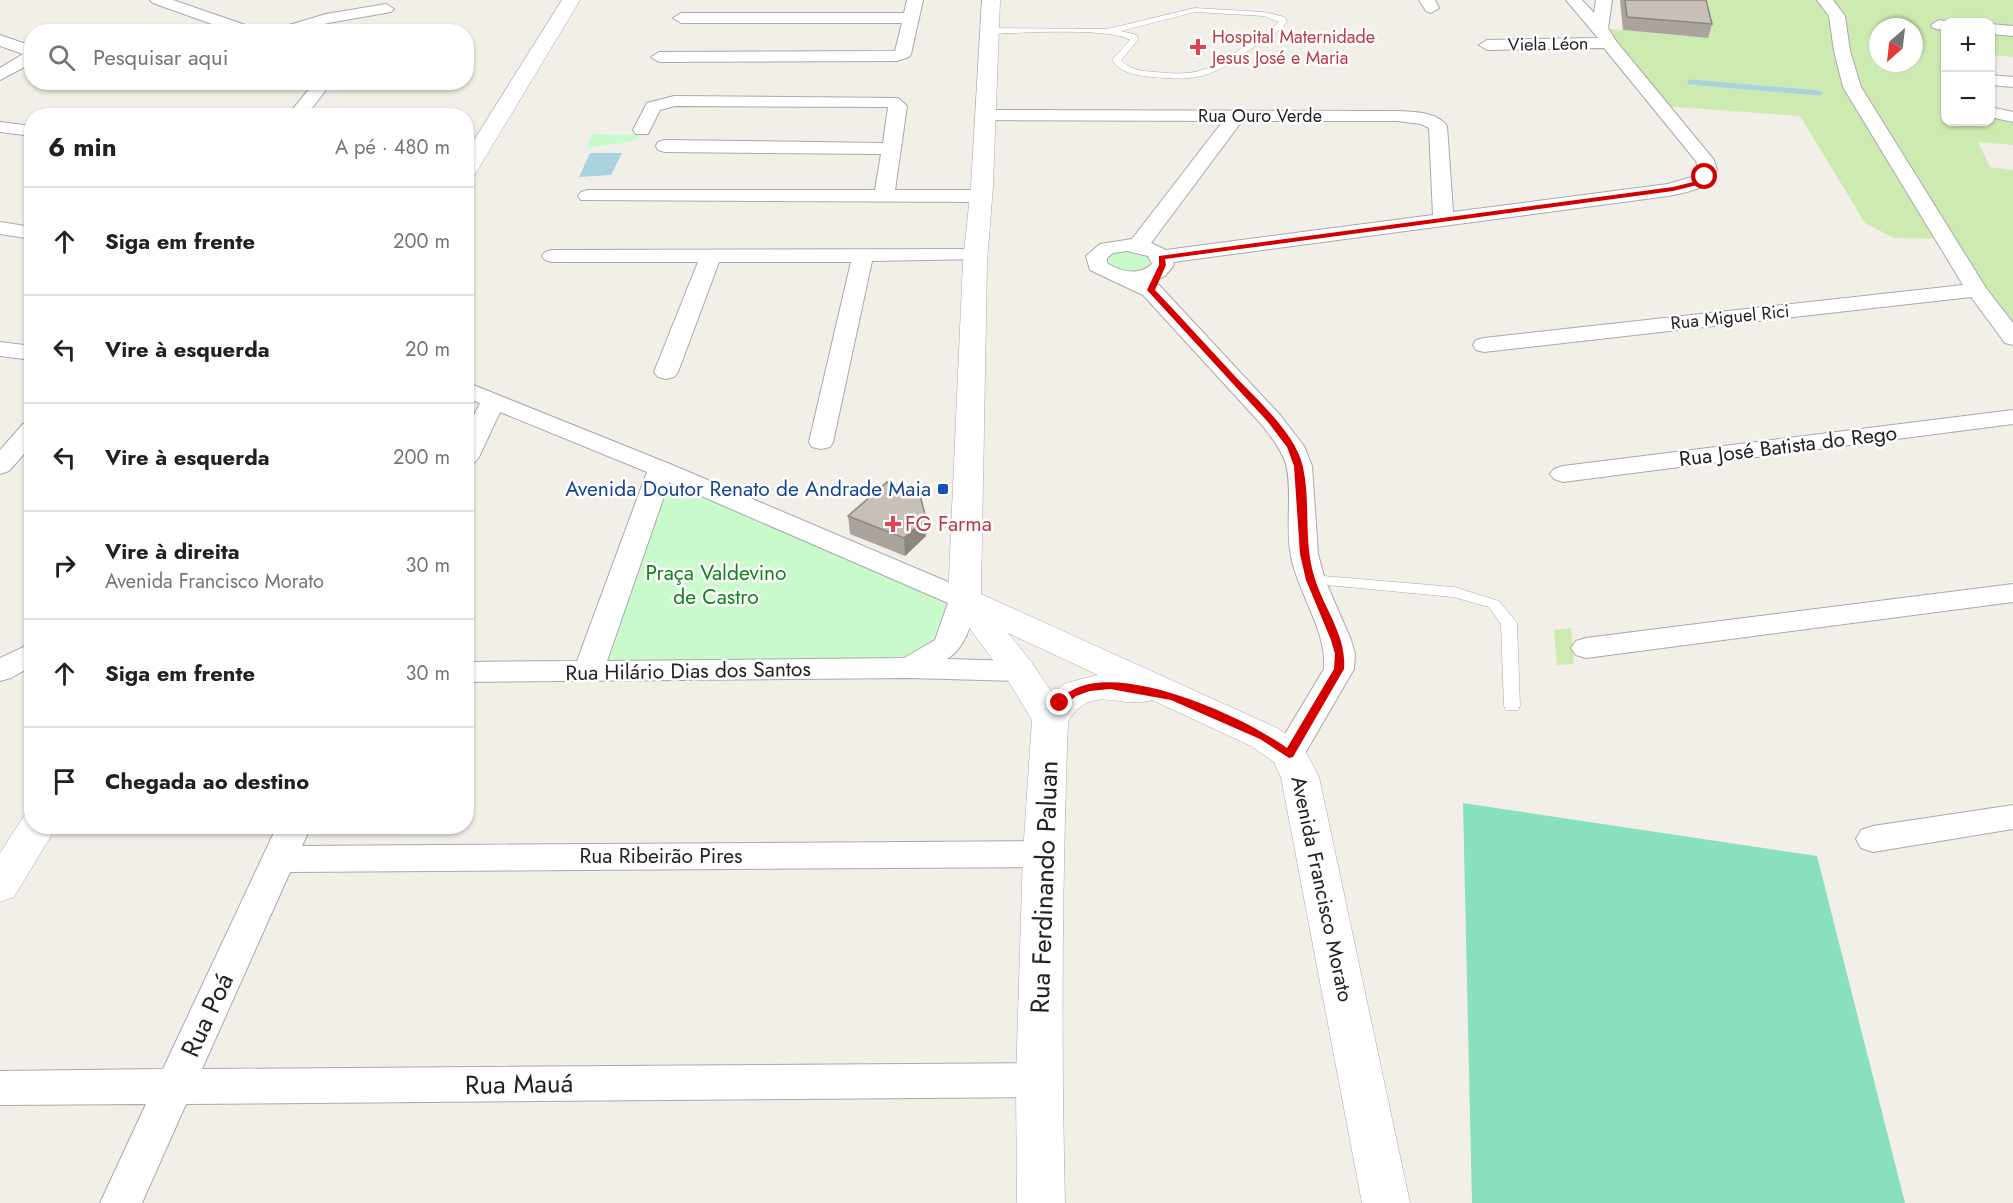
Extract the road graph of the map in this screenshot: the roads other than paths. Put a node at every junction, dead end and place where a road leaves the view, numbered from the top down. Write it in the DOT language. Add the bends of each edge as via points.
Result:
graph roads {
  1 [pos="158,0"];
  2 [pos="571,0"];
  3 [pos="915,0"];
  4 [pos="991,0"];
  5 [pos="1574,0"];
  6 [pos="1604,0"];
  7 [pos="1825,0"];
  8 [pos="190,4"];
  9 [pos="390,5"];
  10 [pos="681,18"];
  11 [pos="911,18"];
  12 [pos="229,20"];
  13 [pos="236,24"];
  14 [pos="252,24"];
  15 [pos="308,24"];
  16 [pos="374,24"];
  17 [pos="1995,30"];
  18 [pos="990,31"];
  19 [pos="2013,31"];
  20 [pos="1106,32"];
  21 [pos="1605,36"];
  22 [pos="0,40"];
  23 [pos="1487,45"];
  24 [pos="24,50"];
  25 [pos="659,57"];
  26 [pos="24,59"];
  27 [pos="0,75"];
  28 [pos="1995,80"];
  29 [pos="2013,82"];
  30 [pos="315,90"];
  31 [pos="302,108"];
  32 [pos="1995,113"];
  33 [pos="986,115"];
  34 [pos="1237,116"];
  35 [pos="2013,117"];
  36 [pos="0,127"];
  37 [pos="24,130"];
  38 [pos="642,130"];
  39 [pos="665,146"];
  40 [pos="892,149"];
  41 [pos="474,158"];
  42 [pos="982,191"];
  43 [pos="884,192"];
  44 [pos="588,196"];
  45 [pos="1443,219"];
  46 [pos="0,228"];
  47 [pos="24,232"];
  48 [pos="1138,246"];
  49 [pos="552,256"];
  50 [pos="711,256"];
  51 [pos="975,262"];
  52 [pos="862,263"];
  53 [pos="1157,272"];
  54 [pos="1977,290"];
  55 [pos="2013,338"];
  56 [pos="1484,345"];
  57 [pos="0,349"];
  58 [pos="24,352"];
  59 [pos="666,372"];
  60 [pos="474,392"];
  61 [pos="494,400"];
  62 [pos="2013,417"];
  63 [pos="24,438"];
  64 [pos="474,441"];
  65 [pos="821,442"];
  66 [pos="0,466"];
  67 [pos="661,469"];
  68 [pos="1563,474"];
  69 [pos="1311,580"];
  70 [pos="2013,593"];
  71 [pos="964,599"];
  72 [pos="1586,648"];
  73 [pos="24,658"];
  74 [pos="910,668"];
  75 [pos="0,671"];
  76 [pos="1020,671"];
  77 [pos="474,672"];
  78 [pos="588,672"];
  79 [pos="1173,696"];
  80 [pos="1512,706"];
  81 [pos="1050,720"];
  82 [pos="1289,754"];
  83 [pos="2013,817"];
  84 [pos="33,834"];
  85 [pos="1873,839"];
  86 [pos="287,843"];
  87 [pos="1043,854"];
  88 [pos="0,886"];
  89 [pos="1039,1080"];
  90 [pos="173,1087"];
  91 [pos="0,1088"];
  92 [pos="120,1203"];
  93 [pos="1041,1203"];
  94 [pos="1386,1203"];
  1 -- 8 [label="street"];
  2 -- 41 [label="street"];
  3 -- 11 [label="street"];
  4 -- 18 [label="street"];
  5 -- 21 [label="street"];
  6 -- 21 [label="street"];
  7 -- 54 [label="street" via="1837,16 1852,87"];
  8 -- 12 [label="street"];
  9 -- 15 [label="street"];
  9 -- 16 [label="street"];
  10 -- 11 [label="street"];
  11 -- 25 [label="street" via="903,54 897,56"];
  12 -- 13 [label="street"];
  12 -- 14 [label="street"];
  17 -- 19 [label="street"];
  18 -- 20 [label="lane"];
  18 -- 33 [label="street"];
  20 -- 20 [label="lane" via="1134,37 1116,60 1126,70 1184,78 1202,76 1223,66 1283,22 1264,14 1204,10"];
  21 -- 23 [label="street, Viela Léon"];
  21 -- 45 [label="street" via="1705,160 1705,177 1673,189"];
  22 -- 24 [label="street"];
  26 -- 27 [label="street"];
  28 -- 29 [label="street"];
  30 -- 31 [label="street"];
  32 -- 35 [label="street"];
  33 -- 34 [label="street, Rua Ouro Verde"];
  33 -- 42 [label="street"];
  34 -- 45 [label="street, Rua Ouro Verde" via="1397,116 1434,122 1438,126"];
  34 -- 48 [label="street"];
  36 -- 37 [label="street"];
  38 -- 40 [label="street" via="654,107 674,101 885,101 898,106"];
  39 -- 40 [label="street"];
  40 -- 43 [label="street"];
  42 -- 43 [label="street"];
  42 -- 51 [label="street"];
  43 -- 44 [label="street"];
  45 -- 53 [label="street"];
  46 -- 47 [label="street"];
  48 -- 53 [label="street" via="1156,252"];
  48 -- 53 [label="street" via="1107,248 1096,256 1097,266 1121,277"];
  49 -- 50 [label="street"];
  50 -- 52 [label="street"];
  50 -- 59 [label="street"];
  51 -- 52 [label="street"];
  51 -- 71 [label="street"];
  52 -- 65 [label="street"];
  53 -- 69 [label="street" via="1291,446 1299,466 1304,554"];
  54 -- 55 [label="street"];
  54 -- 56 [label="street, Rua Miguel Rici"];
  57 -- 58 [label="street"];
  60 -- 61 [label="street"];
  61 -- 64 [label="street"];
  61 -- 67 [label="street"];
  62 -- 68 [label="street, Rua José Batista do Rego"];
  63 -- 66 [label="street"];
  67 -- 71 [label="street"];
  67 -- 78 [label="street"];
  69 -- 80 [label="lane" via="1454,592 1494,604 1509,623"];
  69 -- 82 [label="street" via="1336,640 1339,669"];
  70 -- 72 [label="street"];
  71 -- 74 [label="street" via="954,634 945,647"];
  71 -- 76 [label="street"];
  71 -- 79 [label="street, Avenida Francisco Morato"];
  73 -- 75 [label="street"];
  74 -- 76 [label="street, Rua Hilário Dias dos Santos"];
  74 -- 78 [label="street, Rua Hilário Dias dos Santos"];
  76 -- 81 [label="street"];
  77 -- 78 [label="street, Rua Hilário Dias dos Santos"];
  79 -- 81 [label="street" via="1110,685 1089,688 1072,693"];
  79 -- 82 [label="street, Avenida Francisco Morato" via="1264,736"];
  81 -- 87 [label="street, Rua Ferdinando Paluan"];
  82 -- 94 [label="street, Avenida Francisco Morato" via="1300,777"];
  83 -- 85 [label="street"];
  84 -- 88 [label="street"];
  86 -- 87 [label="street, Rua Ribeirão Pires"];
  86 -- 90 [label="street, Rua Poá"];
  87 -- 89 [label="street, Rua Ferdinando Paluan"];
  89 -- 90 [label="street, Rua Mauá"];
  89 -- 93 [label="street, Rua Ferdinando Paluan"];
  90 -- 91 [label="street, Rua Mauá"];
  90 -- 92 [label="street, Rua Poá"];
}
